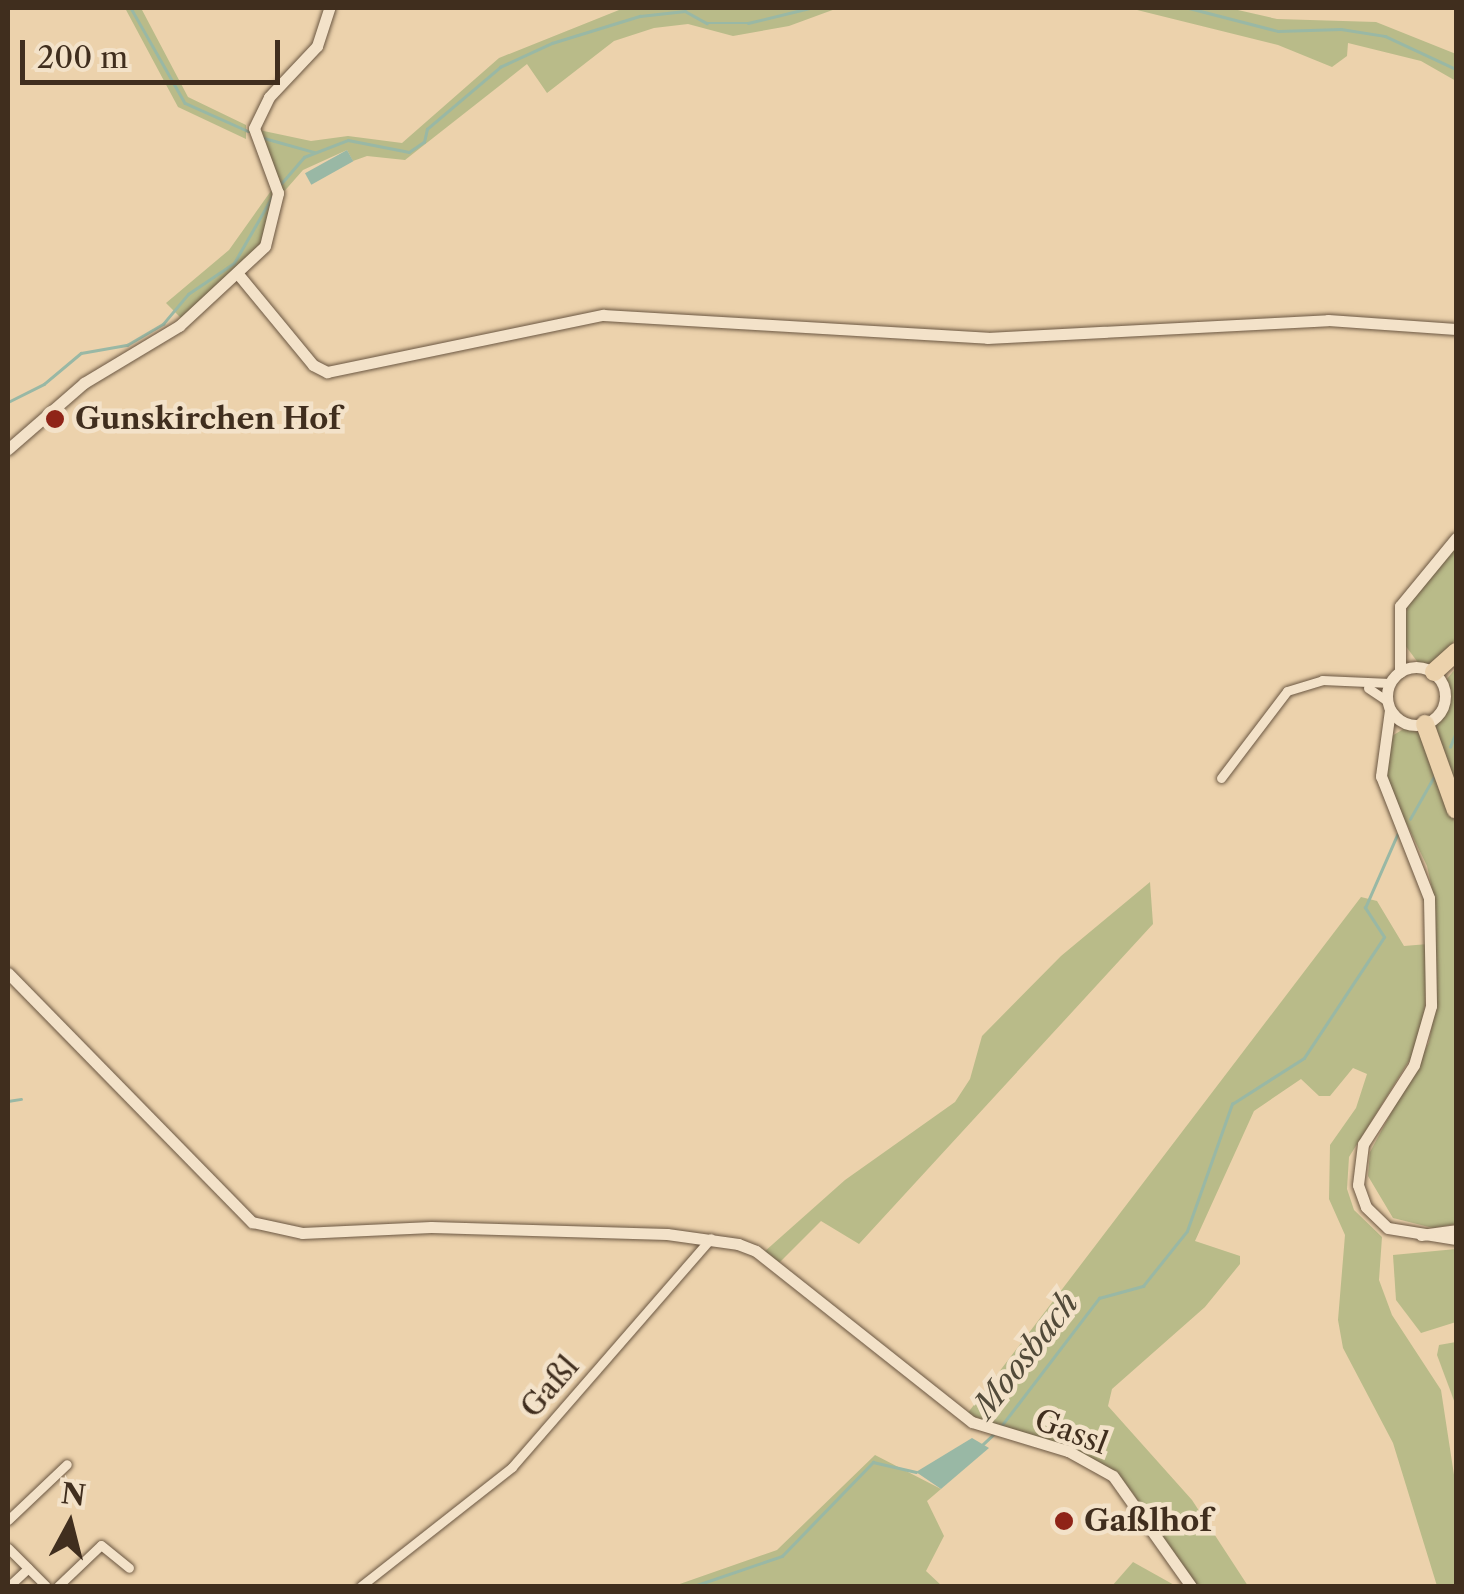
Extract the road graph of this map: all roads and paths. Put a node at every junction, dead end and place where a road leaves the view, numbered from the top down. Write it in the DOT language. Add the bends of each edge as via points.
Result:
graph roads {
  1 [pos="326,9"];
  2 [pos="238,274"];
  3 [pos="1456,329"];
  4 [pos="8,449"];
  5 [pos="1456,538"];
  6 [pos="1400,650"];
  7 [pos="1456,652"];
  8 [pos="1425,669"];
  9 [pos="1400,672"];
  10 [pos="1390,683"];
  11 [pos="1366,686"];
  12 [pos="1389,705"];
  13 [pos="1404,723"];
  14 [pos="1426,724"];
  15 [pos="1386,736"];
  16 [pos="1221,778"];
  17 [pos="1456,810"];
  18 [pos="8,972"];
  19 [pos="1456,1230"];
  20 [pos="1441,1236"];
  21 [pos="710,1238"];
  22 [pos="1456,1239"];
  23 [pos="67,1464"];
  24 [pos="8,1520"];
  25 [pos="8,1548"];
  26 [pos="28,1568"];
  27 [pos="129,1568"];
  28 [pos="10,1586"];
  29 [pos="46,1586"];
  30 [pos="58,1586"];
  31 [pos="361,1586"];
  32 [pos="1191,1586"];
  1 -- 2 [label="street" via="318,46 269,97 254,134 278,203 270,238"];
  2 -- 3 [label="street" via="313,364 328,372 602,315 987,338 1328,320"];
  2 -- 4 [label="street" via="156,342 84,384"];
  5 -- 6 [label="street" via="1404,598 1396,624"];
  6 -- 8 [label="street"];
  6 -- 9 [label="street"];
  7 -- 8 [label="highway"];
  8 -- 9 [label="street"];
  8 -- 14 [label="street" via="1446,699"];
  9 -- 10 [label="street"];
  10 -- 11 [label="street"];
  10 -- 12 [label="street"];
  11 -- 12 [label="street"];
  11 -- 16 [label="street" via="1322,680 1286,692"];
  12 -- 13 [label="street"];
  12 -- 15 [label="street"];
  13 -- 14 [label="street"];
  13 -- 15 [label="street"];
  14 -- 17 [label="highway"];
  15 -- 20 [label="street" via="1381,776 1430,898 1431,1006 1414,1065 1366,1138 1357,1172 1362,1200 1376,1219 1395,1232"];
  18 -- 21 [label="street" via="252,1222 302,1233 430,1227"];
  19 -- 20 [label="street"];
  20 -- 22 [label="street"];
  21 -- 31 [label="street, Gaßl" via="512,1467"];
  21 -- 32 [label="street, Gassl" via="756,1251 972,1422 1068,1451 1113,1476"];
  23 -- 24 [label="street"];
  25 -- 26 [label="street"];
  26 -- 28 [label="street"];
  26 -- 29 [label="street"];
  27 -- 30 [label="street" via="101,1545"];
}
